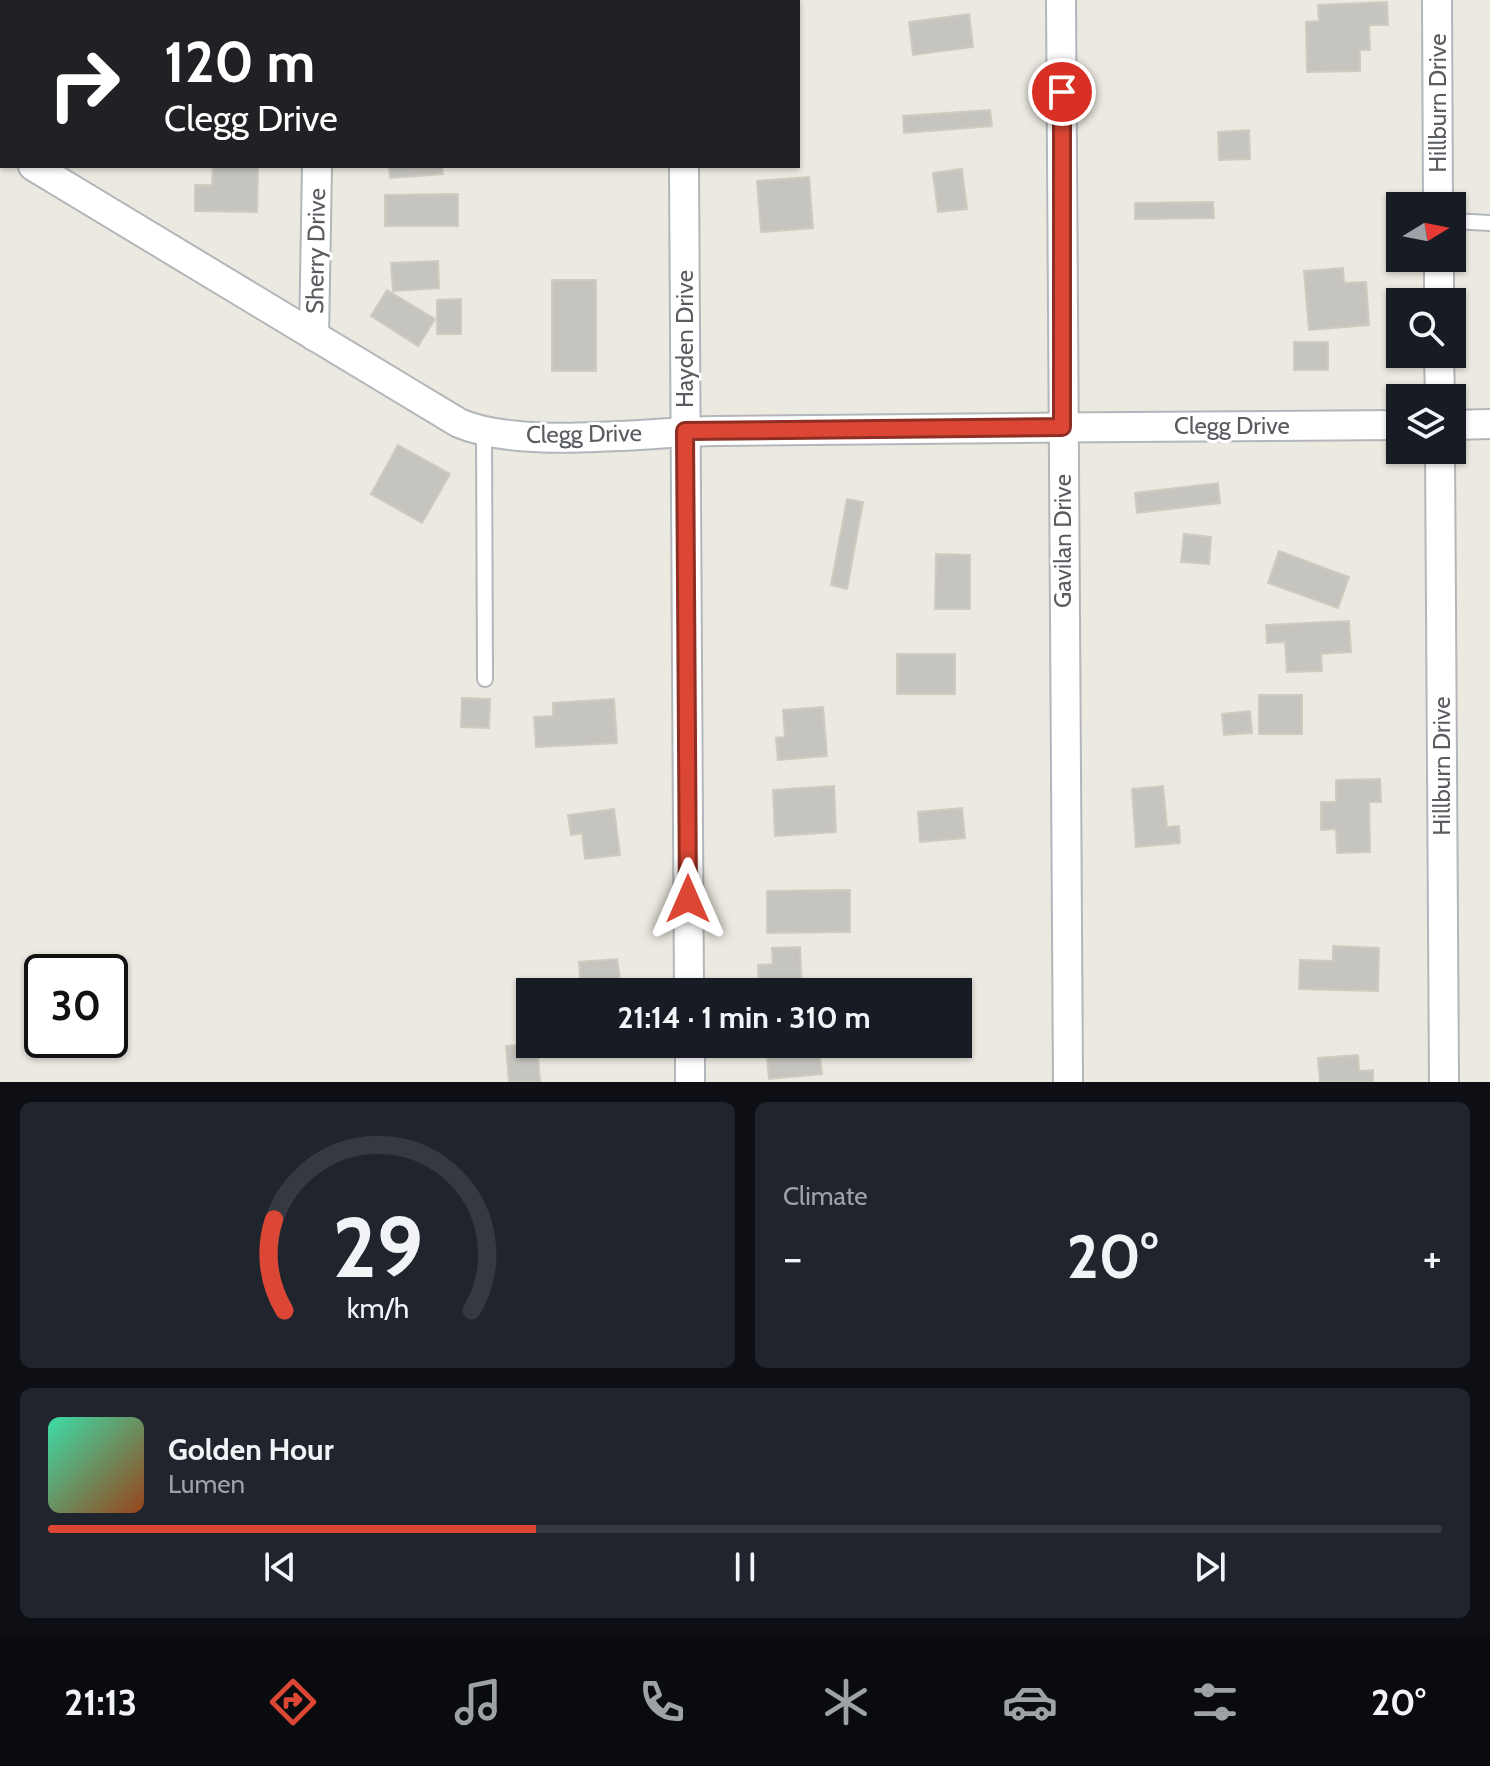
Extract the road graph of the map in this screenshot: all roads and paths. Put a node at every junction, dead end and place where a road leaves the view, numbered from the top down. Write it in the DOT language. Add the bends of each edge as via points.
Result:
graph roads {
  1 [pos="1061,0"];
  2 [pos="1437,0"];
  3 [pos="36,168"];
  4 [pos="317,168"];
  5 [pos="684,168"];
  6 [pos="1438,192"];
  7 [pos="1466,222"];
  8 [pos="1490,223"];
  9 [pos="314,336"];
  10 [pos="1490,424"];
  11 [pos="1386,425"];
  12 [pos="1466,425"];
  13 [pos="1062,427"];
  14 [pos="484,431"];
  15 [pos="685,431"];
  16 [pos="1440,464"];
  17 [pos="485,679"];
  18 [pos="689,978"];
  19 [pos="690,1058"];
  20 [pos="690,1082"];
  21 [pos="1068,1082"];
  22 [pos="1444,1082"];
  1 -- 13 [label="street, Gavilan Drive"];
  2 -- 6 [label="street, Hillburn Drive"];
  3 -- 9 [label="street, Clegg Drive"];
  4 -- 9 [label="street, Sherry Drive"];
  5 -- 15 [label="street, Hayden Drive"];
  7 -- 8 [label="lane"];
  9 -- 14 [label="street, Clegg Drive" via="459,423"];
  10 -- 12 [label="street"];
  11 -- 13 [label="street, Clegg Drive"];
  13 -- 15 [label="street, Clegg Drive"];
  13 -- 21 [label="street, Gavilan Drive"];
  14 -- 15 [label="street, Clegg Drive" via="522,437"];
  14 -- 17 [label="lane"];
  15 -- 18 [label="street, Hayden Drive"];
  16 -- 22 [label="street, Hillburn Drive"];
  19 -- 20 [label="street"];
}
